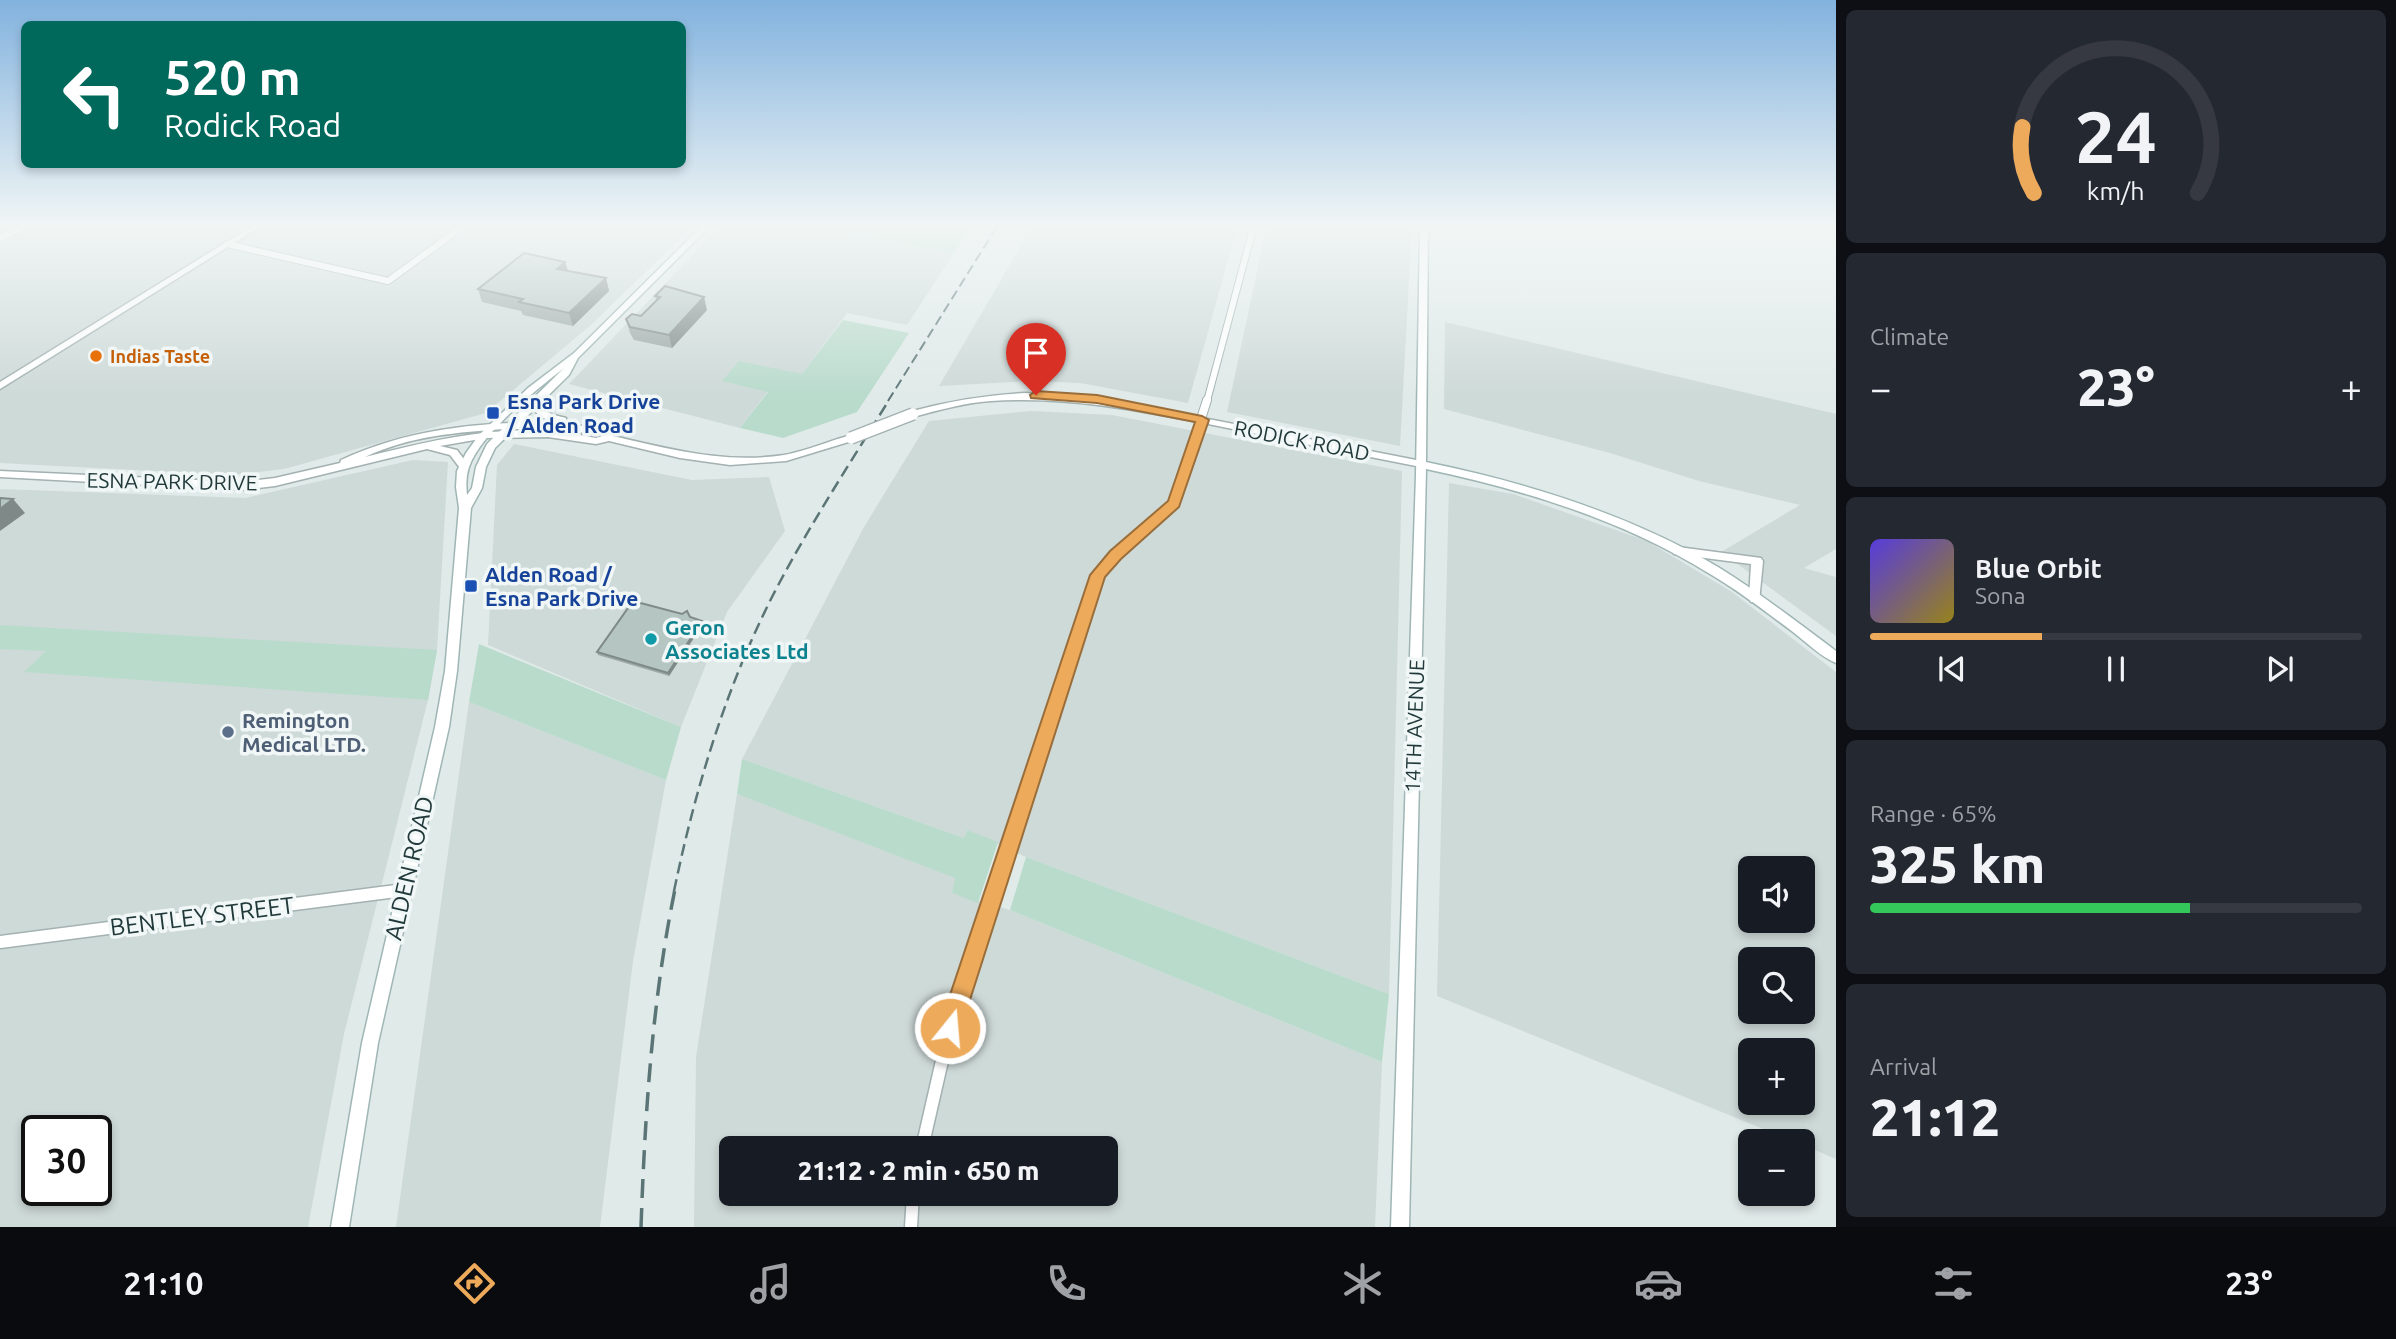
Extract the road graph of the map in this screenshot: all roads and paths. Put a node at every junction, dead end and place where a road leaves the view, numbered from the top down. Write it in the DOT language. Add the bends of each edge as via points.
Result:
graph roads {
  1 [pos="166,282"];
  2 [pos="650,282"];
  3 [pos="1239,282"];
  4 [pos="1423,282"];
  5 [pos="577,355"];
  6 [pos="0,386"];
  7 [pos="542,395"];
  8 [pos="914,414"];
  9 [pos="1202,420"];
  10 [pos="499,430"];
  11 [pos="606,435"];
  12 [pos="418,447"];
  13 [pos="341,464"];
  14 [pos="1421,464"];
  15 [pos="464,466"];
  16 [pos="0,474"];
  17 [pos="466,508"];
  18 [pos="1678,551"];
  19 [pos="1755,599"];
  20 [pos="1836,658"];
  21 [pos="404,890"];
  22 [pos="0,942"];
  23 [pos="924,1136"];
  24 [pos="912,1206"];
  25 [pos="340,1227"];
  26 [pos="911,1227"];
  27 [pos="1400,1227"];
  1 -- 6 [label="main road"];
  2 -- 5 [label="main road"];
  3 -- 9 [label="street"];
  4 -- 14 [label="main road, 14TH AVENUE"];
  5 -- 7 [label="main road" via="566,373"];
  5 -- 10 [label="main road" via="554,369"];
  7 -- 10 [label="main road"];
  7 -- 11 [label="main road" via="536,406 541,413"];
  8 -- 9 [label="street, RODICK ROAD" via="964,399 1036,395 1097,399"];
  8 -- 11 [label="main road, RODICK ROAD, bridge" via="804,454 758,462 707,460"];
  9 -- 14 [label="main road, RODICK ROAD"];
  9 -- 23 [label="street" via="1174,503 1098,575 946,1041"];
  10 -- 11 [label="main road, RODICK ROAD" via="596,441"];
  10 -- 12 [label="main road, ESNA PARK DRIVE"];
  10 -- 13 [label="main road, ESNA PARK DRIVE" via="413,439 360,453"];
  10 -- 15 [label="main road" via="475,446"];
  10 -- 17 [label="main road, ALDEN ROAD"];
  12 -- 13 [label="main road, ESNA PARK DRIVE"];
  12 -- 15 [label="main road" via="453,452"];
  13 -- 16 [label="main road, ESNA PARK DRIVE" via="242,486"];
  14 -- 18 [label="main road, RODICK ROAD" via="1491,478 1563,500"];
  14 -- 27 [label="main road, 14TH AVENUE"];
  15 -- 17 [label="main road, ALDEN ROAD" via="460,492"];
  17 -- 21 [label="main road, ALDEN ROAD" via="445,708"];
  18 -- 19 [label="main road, RODICK ROAD"];
  18 -- 19 [label="main road" via="1757,561"];
  19 -- 20 [label="main road, RODICK ROAD"];
  21 -- 22 [label="street, BENTLEY STREET"];
  21 -- 25 [label="main road, ALDEN ROAD" via="370,1043"];
  24 -- 26 [label="street"];
}
